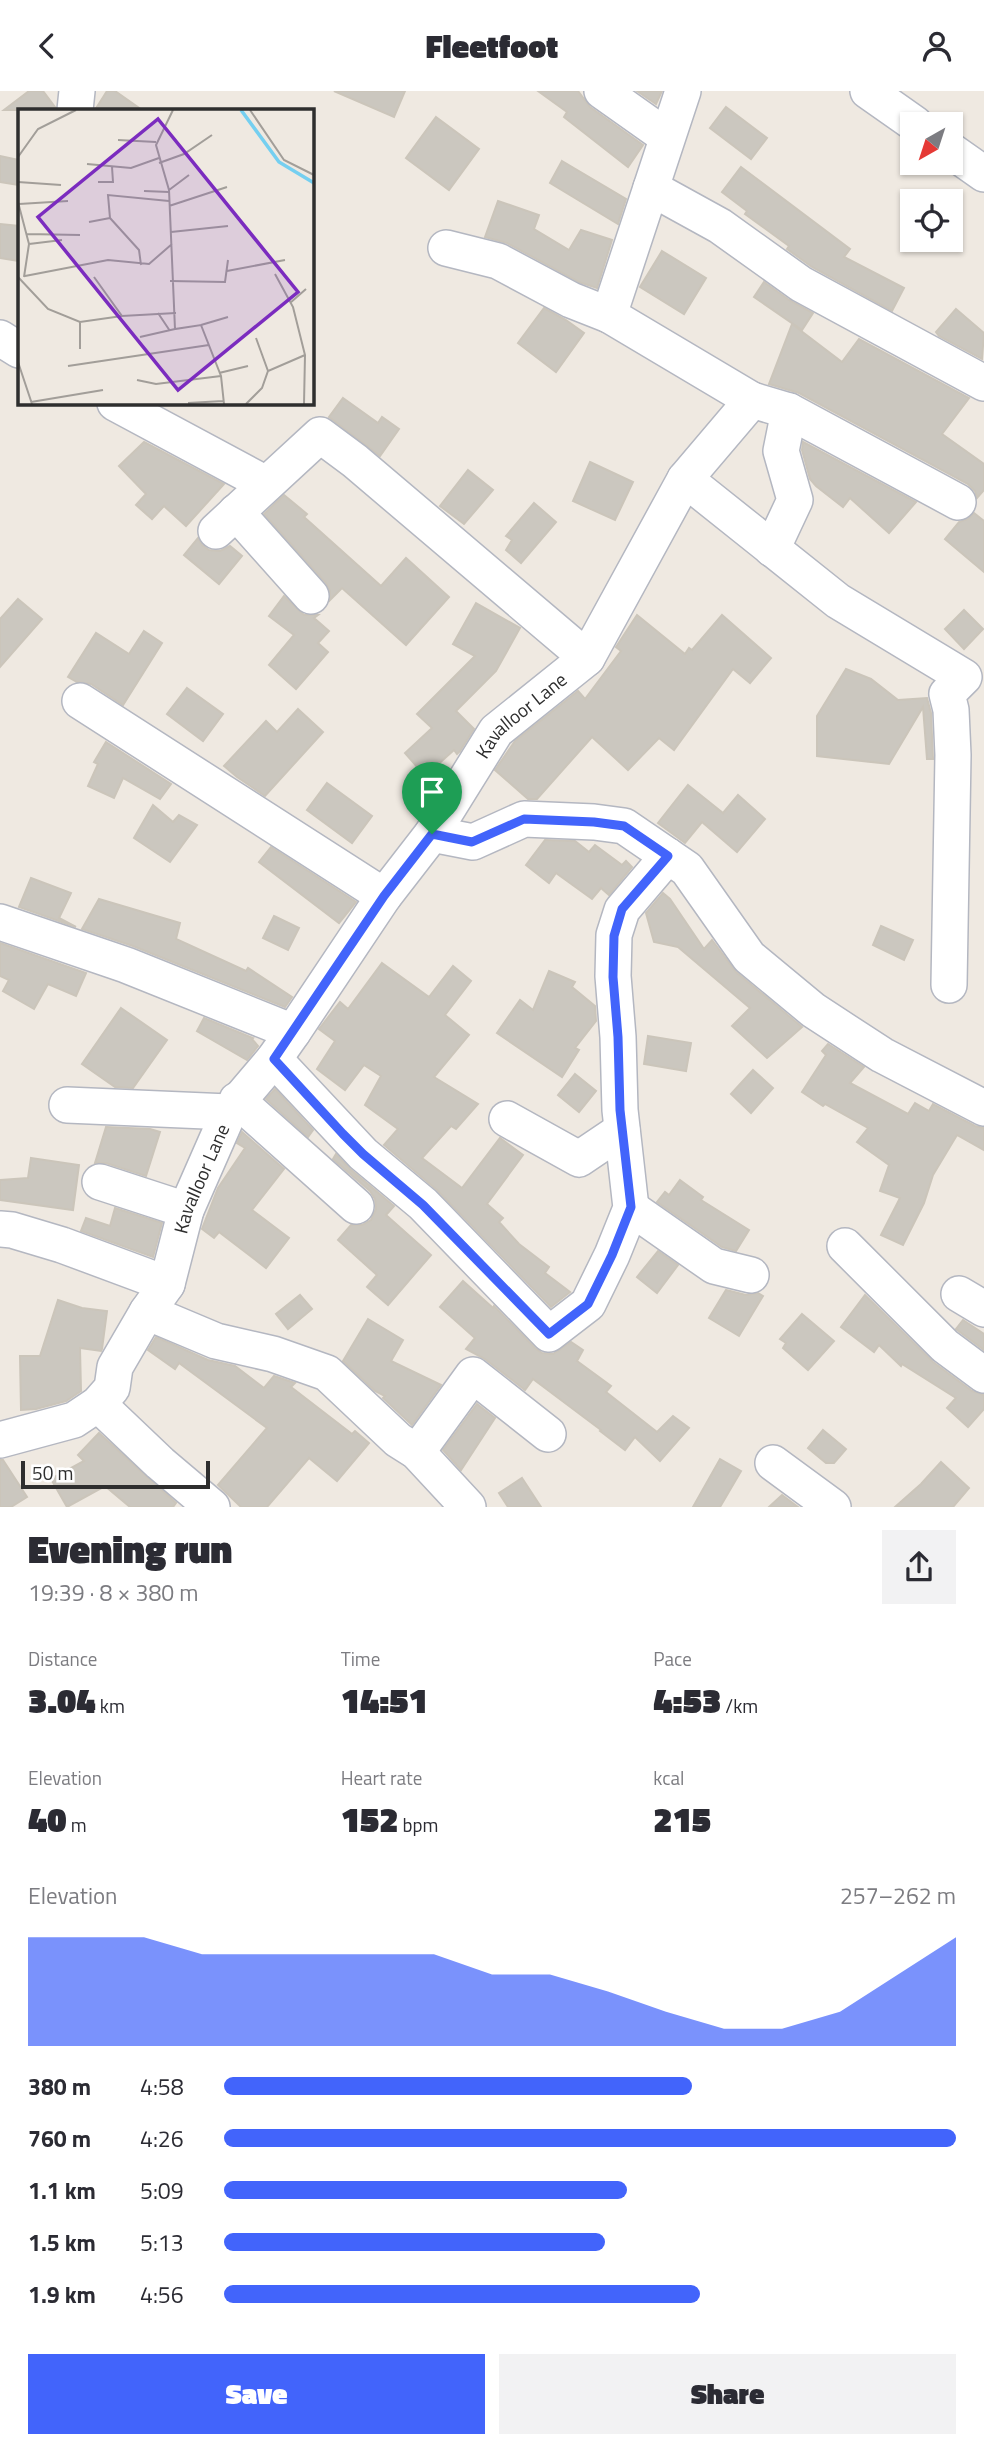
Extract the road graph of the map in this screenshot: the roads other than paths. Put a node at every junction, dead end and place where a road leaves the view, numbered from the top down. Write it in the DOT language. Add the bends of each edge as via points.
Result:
graph roads {
  1 [pos="77,91"];
  2 [pos="602,91"];
  3 [pos="682,91"];
  4 [pos="868,91"];
  5 [pos="75,109"];
  6 [pos="900,113"];
  7 [pos="667,137"];
  8 [pos="963,159"];
  9 [pos="984,174"];
  10 [pos="651,188"];
  11 [pos="446,248"];
  12 [pos="609,314"];
  13 [pos="0,338"];
  14 [pos="18,349"];
  15 [pos="984,383"];
  16 [pos="752,400"];
  17 [pos="117,404"];
  18 [pos="789,411"];
  19 [pos="685,479"];
  20 [pos="266,484"];
  21 [pos="958,502"];
  22 [pos="772,549"];
  23 [pos="311,596"];
  24 [pos="587,658"];
  25 [pos="974,683"];
  26 [pos="80,701"];
  27 [pos="432,834"];
  28 [pos="668,856"];
  29 [pos="384,896"];
  30 [pos="0,922"];
  31 [pos="949,985"];
  32 [pos="284,1045"];
  33 [pos="67,1105"];
  34 [pos="233,1106"];
  35 [pos="984,1108"];
  36 [pos="507,1119"];
  37 [pos="622,1130"];
  38 [pos="100,1182"];
  39 [pos="356,1206"];
  40 [pos="631,1207"];
  41 [pos="186,1210"];
  42 [pos="0,1229"];
  43 [pos="845,1246"];
  44 [pos="751,1275"];
  45 [pos="167,1284"];
  46 [pos="147,1312"];
  47 [pos="984,1375"];
  48 [pos="98,1404"];
  49 [pos="548,1434"];
  50 [pos="0,1440"];
  51 [pos="417,1451"];
  52 [pos="773,1463"];
  53 [pos="212,1507"];
  54 [pos="468,1507"];
  55 [pos="833,1507"];
  1 -- 5 [label="street"];
  2 -- 7 [label="street"];
  3 -- 7 [label="street"];
  4 -- 6 [label="street"];
  7 -- 10 [label="street"];
  8 -- 9 [label="street"];
  10 -- 12 [label="street"];
  10 -- 15 [label="street" via="720,226 801,284"];
  11 -- 12 [label="street" via="498,261 571,300"];
  12 -- 16 [label="street"];
  13 -- 14 [label="street"];
  16 -- 18 [label="street"];
  16 -- 19 [label="street, Kavalloor Lane"];
  17 -- 20 [label="street"];
  18 -- 21 [label="street"];
  18 -- 22 [label="street" via="781,450 795,500"];
  19 -- 22 [label="street"];
  19 -- 24 [label="street, Kavalloor Lane"];
  20 -- 23 [label="street" via="226,521"];
  20 -- 24 [label="street" via="320,435"];
  22 -- 25 [label="street" via="838,601"];
  24 -- 27 [label="street, Kavalloor Lane" via="496,731"];
  25 -- 31 [label="street" via="947,694 953,755"];
  26 -- 29 [label="street"];
  27 -- 28 [label="street" via="472,842 524,819 594,822 624,826"];
  27 -- 29 [label="street, Kavalloor Lane"];
  28 -- 35 [label="street" via="687,869 749,957 813,1010 882,1055"];
  28 -- 37 [label="street" via="622,909 614,936"];
  29 -- 32 [label="street, Kavalloor Lane"];
  30 -- 32 [label="street" via="126,965"];
  32 -- 34 [label="street, Kavalloor Lane"];
  32 -- 40 [label="street" via="353,1144 423,1205 549,1334 588,1304"];
  33 -- 34 [label="street"];
  34 -- 39 [label="street"];
  34 -- 41 [label="street, Kavalloor Lane"];
  36 -- 37 [label="street" via="579,1159"];
  37 -- 40 [label="street"];
  38 -- 41 [label="street"];
  40 -- 44 [label="street" via="714,1266"];
  41 -- 45 [label="street, Kavalloor Lane"];
  42 -- 45 [label="street" via="62,1245"];
  43 -- 47 [label="street" via="945,1346"];
  45 -- 46 [label="street, Kavalloor Lane"];
  46 -- 48 [label="street, Kavalloor Lane" via="115,1367 112,1388"];
  46 -- 51 [label="street" via="216,1341 327,1373 398,1440"];
  48 -- 50 [label="street" via="74,1420"];
  48 -- 53 [label="street"];
  49 -- 51 [label="street" via="473,1375"];
  51 -- 54 [label="street"];
  52 -- 55 [label="street"];
}
